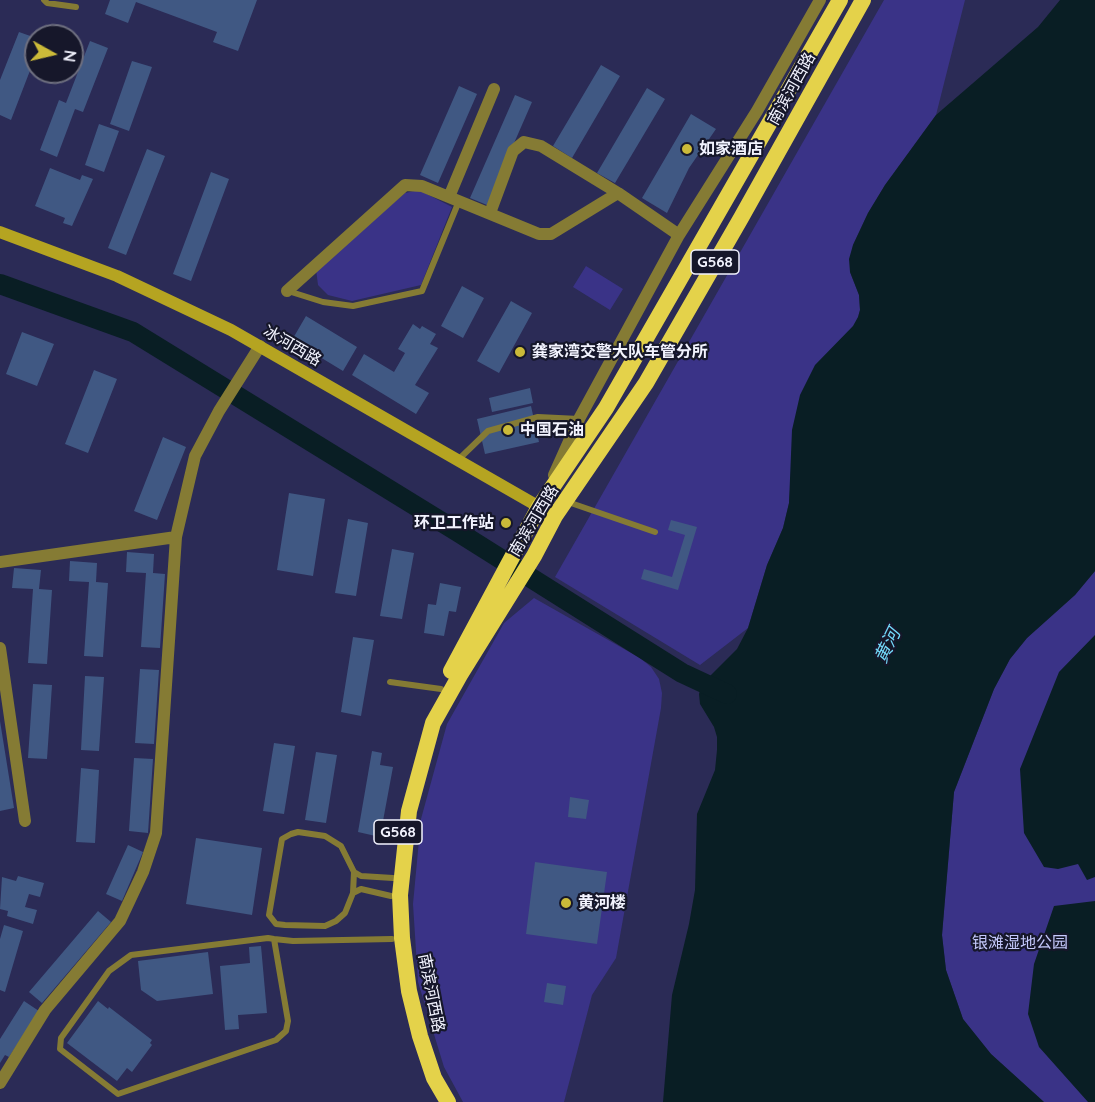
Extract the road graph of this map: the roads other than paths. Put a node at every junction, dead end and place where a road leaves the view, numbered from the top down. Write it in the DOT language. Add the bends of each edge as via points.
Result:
graph roads {
  1 [pos="44,0"];
  2 [pos="820,0"];
  3 [pos="840,0"];
  4 [pos="863,0"];
  5 [pos="76,8"];
  6 [pos="494,89"];
  7 [pos="618,193"];
  8 [pos="454,199"];
  9 [pos="490,213"];
  10 [pos="0,232"];
  11 [pos="679,235"];
  12 [pos="287,291"];
  13 [pos="260,346"];
  14 [pos="579,419"];
  15 [pos="458,460"];
  16 [pos="565,501"];
  17 [pos="539,507"];
  18 [pos="555,516"];
  19 [pos="655,532"];
  20 [pos="176,537"];
  21 [pos="0,562"];
  22 [pos="509,581"];
  23 [pos="0,648"];
  24 [pos="390,682"];
  25 [pos="441,689"];
  26 [pos="25,820"];
  27 [pos="354,872"];
  28 [pos="393,878"];
  29 [pos="353,893"];
  30 [pos="391,896"];
  31 [pos="274,939"];
  32 [pos="392,939"];
  33 [pos="0,1083"];
  34 [pos="437,1102"];
  35 [pos="448,1102"];
  1 -- 5 [label="lane"];
  2 -- 11 [label="street, 南滨河西路" via="757,111"];
  3 -- 17 [label="highway, 南滨河西路 / G568" via="606,408"];
  4 -- 16 [label="highway, 南滨河西路 / G568" via="646,382"];
  6 -- 8 [label="street"];
  7 -- 9 [label="street" via="551,234 539,234"];
  7 -- 9 [label="street" via="541,146 524,142 513,151"];
  7 -- 11 [label="street"];
  8 -- 9 [label="street"];
  8 -- 12 [label="street" via="422,186 405,185"];
  8 -- 12 [label="lane" via="423,291 354,306"];
  10 -- 13 [label="main road, 冰河西路" via="117,276"];
  11 -- 14 [label="street, 南滨河西路"];
  13 -- 15 [label="main road, 冰河西路"];
  13 -- 20 [label="street" via="195,456"];
  14 -- 15 [label="lane" via="538,417 488,431"];
  14 -- 17 [label="street, 南滨河西路"];
  15 -- 17 [label="main road, 冰河西路"];
  16 -- 18 [label="highway, 南滨河西路 / G568"];
  16 -- 19 [label="lane"];
  17 -- 18 [label="main road, 冰河西路"];
  17 -- 22 [label="highway, 南滨河西路 / G568" via="518,548"];
  18 -- 22 [label="highway, 南滨河西路 / G568" via="534,556"];
  20 -- 21 [label="street"];
  20 -- 33 [label="street" via="156,834 144,872 120,921 45,1010"];
  22 -- 25 [label="highway, 南滨河西路 / G568"];
  22 -- 35 [label="highway, 南滨河西路 / G568" via="433,723 409,811 400,895 408,991 434,1078"];
  23 -- 26 [label="street"];
  24 -- 25 [label="lane"];
  25 -- 28 [label="highway, 南滨河西路 / G568" via="426,720 400,810"];
  27 -- 28 [label="lane"];
  27 -- 29 [label="lane"];
  27 -- 29 [label="lane" via="340,846 325,836 291,834 282,839 269,915 276,924 325,926 345,913"];
  28 -- 30 [label="highway, 南滨河西路 / G568"];
  29 -- 30 [label="lane" via="361,889"];
  30 -- 32 [label="highway, 南滨河西路 / G568"];
  31 -- 31 [label="lane" via="131,956 109,971 61,1038 60,1049 118,1094 276,1040 286,1031 288,1021"];
  31 -- 32 [label="lane"];
  32 -- 34 [label="highway, 南滨河西路 / G568" via="397,993 426,1083"];
}
